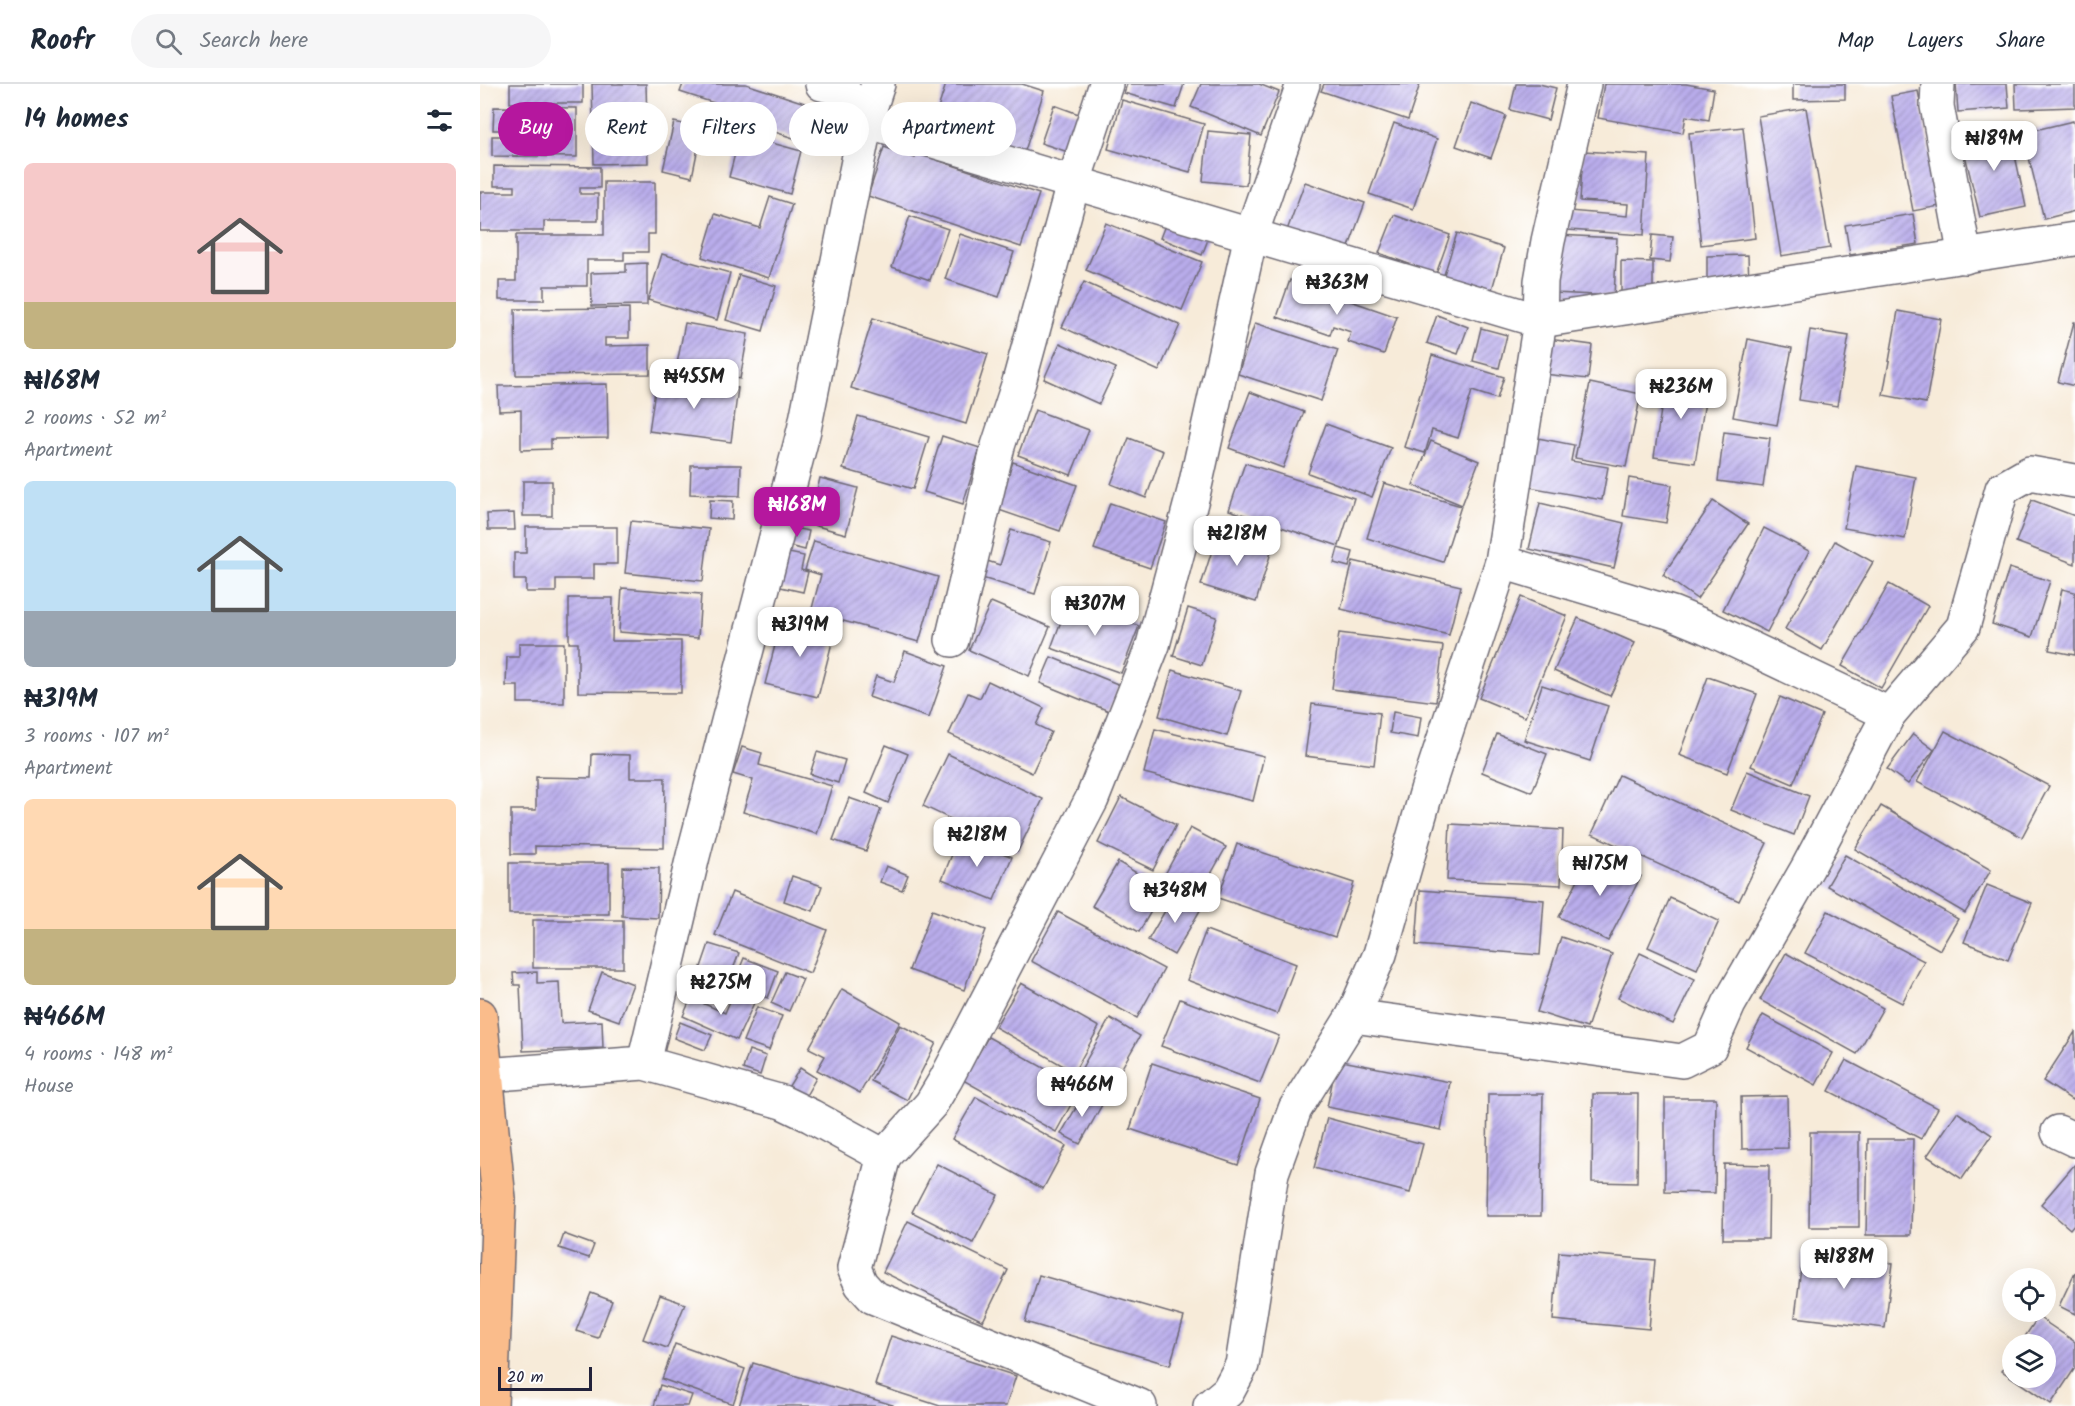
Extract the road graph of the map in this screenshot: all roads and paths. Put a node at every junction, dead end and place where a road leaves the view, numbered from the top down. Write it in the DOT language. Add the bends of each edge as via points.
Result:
graph roads {
  1 [pos="822,84"];
  2 [pos="878,84"];
  3 [pos="1106,84"];
  4 [pos="1303,84"];
  5 [pos="1584,84"];
  6 [pos="1938,84"];
  7 [pos="852,102"];
  8 [pos="869,112"];
  9 [pos="869,122"];
  10 [pos="859,156"];
  11 [pos="1073,184"];
  12 [pos="1251,235"];
  13 [pos="2075,239"];
  14 [pos="1965,257"];
  15 [pos="1540,321"];
  16 [pos="2075,481"];
  17 [pos="1502,562"];
  18 [pos="952,640"];
  19 [pos="1889,714"];
  20 [pos="480,1015"];
  21 [pos="1353,1016"];
  22 [pos="644,1063"];
  23 [pos="485,1075"];
  24 [pos="884,1156"];
  25 [pos="491,1406"];
  26 [pos="1140,1406"];
  27 [pos="1210,1406"];
  1 -- 7 [label="street" via="842,89"];
  2 -- 8 [label="street"];
  3 -- 11 [label="street"];
  4 -- 12 [label="street"];
  5 -- 15 [label="street" via="1546,251"];
  6 -- 14 [label="street" via="1937,106"];
  9 -- 11 [label="street"];
  10 -- 22 [label="street" via="804,430 693,856"];
  11 -- 12 [label="street"];
  11 -- 18 [label="street" via="998,446"];
  12 -- 15 [label="street"];
  12 -- 24 [label="street" via="1194,491 1153,645 1092,799 946,1079 931,1104"];
  13 -- 14 [label="street"];
  14 -- 15 [label="street"];
  15 -- 17 [label="street"];
  16 -- 19 [label="street" via="2030,473 2002,489 1963,627"];
  17 -- 19 [label="street" via="1680,616"];
  17 -- 21 [label="street" via="1426,790 1380,954"];
  19 -- 21 [label="street" via="1729,1004 1710,1047 1682,1061"];
  20 -- 23 [label="main road"];
  21 -- 27 [label="street" via="1295,1109 1272,1173 1242,1365 1228,1390"];
  22 -- 23 [label="street"];
  22 -- 24 [label="street" via="782,1102"];
  23 -- 25 [label="main road" via="499,1198"];
  24 -- 26 [label="street" via="854,1268 873,1297"];
}
